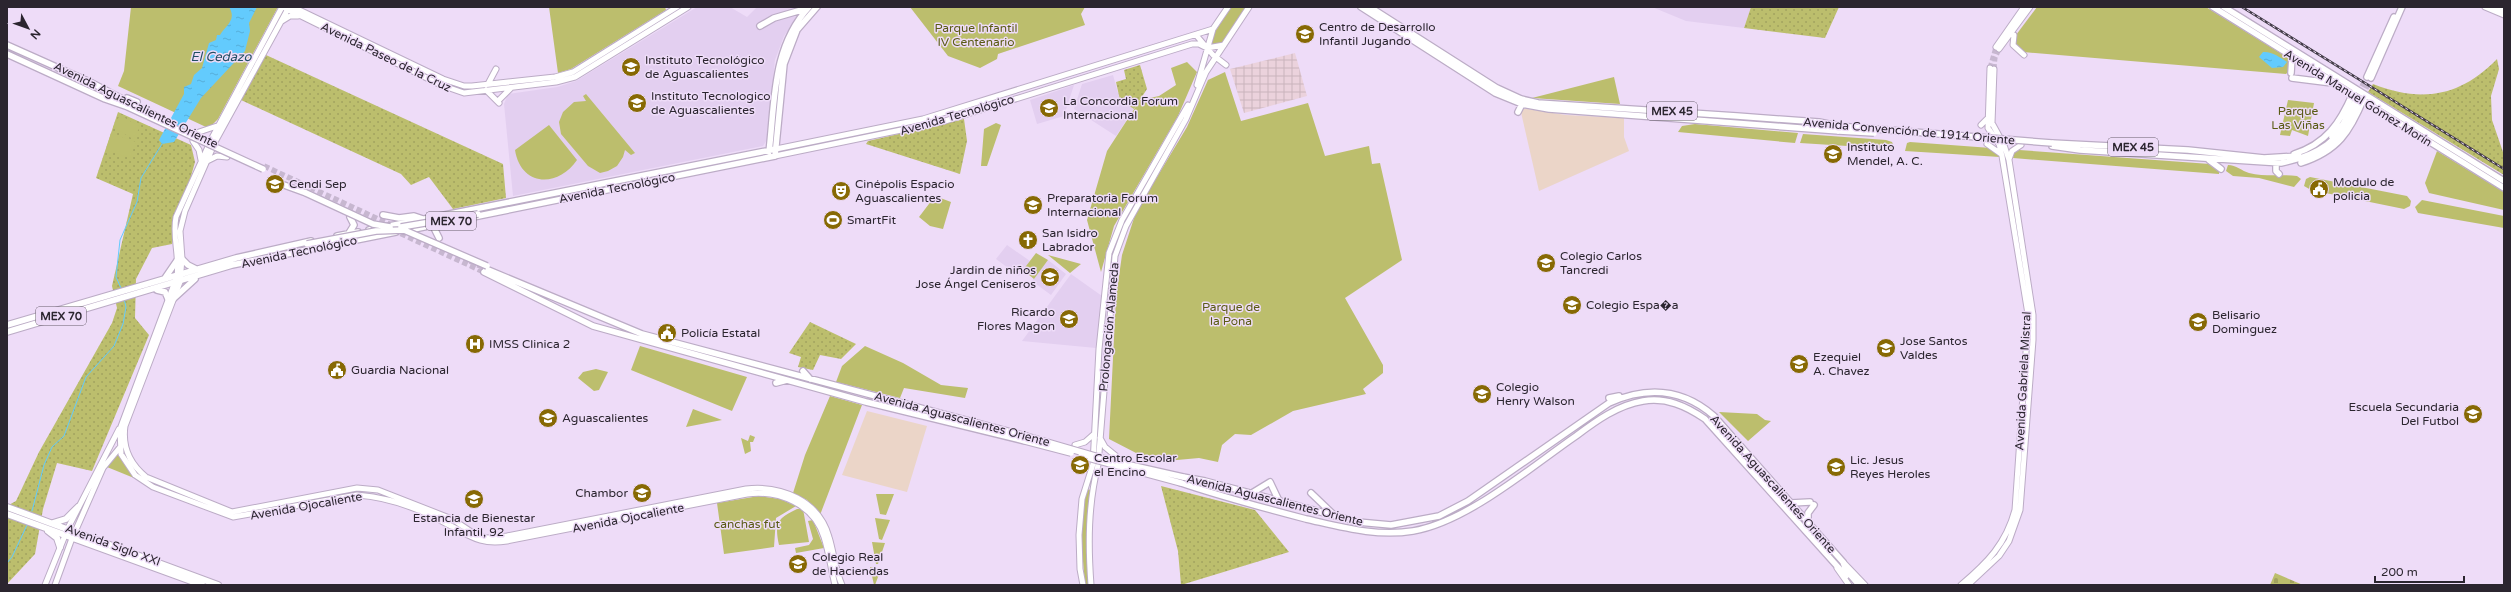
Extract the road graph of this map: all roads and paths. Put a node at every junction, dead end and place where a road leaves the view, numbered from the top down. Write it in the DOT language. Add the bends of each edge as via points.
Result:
graph roads {
  1 [pos="294,7"];
  2 [pos="677,7"];
  3 [pos="688,7"];
  4 [pos="817,7"];
  5 [pos="1228,7"];
  6 [pos="1249,7"];
  7 [pos="1361,7"];
  8 [pos="1370,7"];
  9 [pos="2024,7"];
  10 [pos="2030,7"];
  11 [pos="2213,7"];
  12 [pos="2216,7"];
  13 [pos="2225,7"];
  14 [pos="2398,7"];
  15 [pos="2402,7"];
  16 [pos="2485,7"];
  17 [pos="2495,7"];
  18 [pos="285,8"];
  19 [pos="808,8"];
  20 [pos="2504,11"];
  21 [pos="301,12"];
  22 [pos="2504,15"];
  23 [pos="280,23"];
  24 [pos="760,26"];
  25 [pos="1213,29"];
  26 [pos="1196,35"];
  27 [pos="2014,35"];
  28 [pos="7,45"];
  29 [pos="1224,46"];
  30 [pos="1207,48"];
  31 [pos="7,54"];
  32 [pos="2024,56"];
  33 [pos="34,57"];
  34 [pos="45,57"];
  35 [pos="2292,57"];
  36 [pos="1215,58"];
  37 [pos="1226,65"];
  38 [pos="496,69"];
  39 [pos="92,83"];
  40 [pos="2334,83"];
  41 [pos="488,84"];
  42 [pos="513,87"];
  43 [pos="1198,88"];
  44 [pos="486,90"];
  45 [pos="2354,92"];
  46 [pos="2364,98"];
  47 [pos="137,102"];
  48 [pos="1522,104"];
  49 [pos="2356,104"];
  50 [pos="129,105"];
  51 [pos="2378,110"];
  52 [pos="1518,112"];
  53 [pos="2359,113"];
  54 [pos="1987,119"];
  55 [pos="220,122"];
  56 [pos="1982,125"];
  57 [pos="1839,128"];
  58 [pos="199,132"];
  59 [pos="193,141"];
  60 [pos="1987,144"];
  61 [pos="2052,144"];
  62 [pos="2021,145"];
  63 [pos="209,148"];
  64 [pos="773,150"];
  65 [pos="772,156"];
  66 [pos="2002,156"];
  67 [pos="227,157"];
  68 [pos="2009,160"];
  69 [pos="2209,160"];
  70 [pos="2279,162"];
  71 [pos="203,163"];
  72 [pos="264,167"];
  73 [pos="2221,169"];
  74 [pos="2279,174"];
  75 [pos="2504,181"];
  76 [pos="284,185"];
  77 [pos="2504,188"];
  78 [pos="504,211"];
  79 [pos="383,215"];
  80 [pos="350,217"];
  81 [pos="423,219"];
  82 [pos="441,223"];
  83 [pos="348,233"];
  84 [pos="439,238"];
  85 [pos="293,245"];
  86 [pos="180,259"];
  87 [pos="196,269"];
  88 [pos="486,269"];
  89 [pos="502,272"];
  90 [pos="179,275"];
  91 [pos="200,275"];
  92 [pos="165,278"];
  93 [pos="180,282"];
  94 [pos="174,284"];
  95 [pos="154,290"];
  96 [pos="170,300"];
  97 [pos="88,309"];
  98 [pos="84,314"];
  99 [pos="63,316"];
  100 [pos="22,320"];
  101 [pos="67,321"];
  102 [pos="627,323"];
  103 [pos="7,325"];
  104 [pos="621,327"];
  105 [pos="16,329"];
  106 [pos="7,332"];
  107 [pos="803,371"];
  108 [pos="821,376"];
  109 [pos="810,379"];
  110 [pos="788,380"];
  111 [pos="776,383"];
  112 [pos="826,383"];
  113 [pos="802,384"];
  114 [pos="790,387"];
  115 [pos="1672,391"];
  116 [pos="1686,393"];
  117 [pos="1626,395"];
  118 [pos="1609,398"];
  119 [pos="1642,401"];
  120 [pos="1680,404"];
  121 [pos="1670,406"];
  122 [pos="1625,410"];
  123 [pos="1731,428"];
  124 [pos="120,429"];
  125 [pos="1094,434"];
  126 [pos="1100,437"];
  127 [pos="1734,437"];
  128 [pos="1025,439"];
  129 [pos="124,441"];
  130 [pos="1075,446"];
  131 [pos="120,447"];
  132 [pos="1116,456"];
  133 [pos="1182,480"];
  134 [pos="1252,493"];
  135 [pos="1311,494"];
  136 [pos="1463,499"];
  137 [pos="1279,501"];
  138 [pos="1791,503"];
  139 [pos="7,507"];
  140 [pos="78,507"];
  141 [pos="7,514"];
  142 [pos="1438,516"];
  143 [pos="1336,517"];
  144 [pos="1808,522"];
  145 [pos="53,523"];
  146 [pos="42,527"];
  147 [pos="66,531"];
  148 [pos="74,534"];
  149 [pos="60,547"];
  150 [pos="1843,562"];
  151 [pos="1837,568"];
  152 [pos="45,585"];
  153 [pos="55,585"];
  154 [pos="202,585"];
  155 [pos="218,585"];
  156 [pos="836,585"];
  157 [pos="842,585"];
  158 [pos="1083,585"];
  159 [pos="1091,585"];
  160 [pos="1849,585"];
  161 [pos="1854,585"];
  162 [pos="1859,585"];
  163 [pos="1865,585"];
  164 [pos="1961,585"];
  165 [pos="1968,585"];
  1 -- 21 [label="main road, Avenida Paseo de la Cruz"];
  2 -- 41 [label="main road, Avenida Paseo de la Cruz" via="573,72 554,77"];
  3 -- 42 [label="main road, Avenida Paseo de la Cruz" via="575,77"];
  4 -- 64 [label="main road" via="797,30 784,64"];
  5 -- 25 [label="main road, Prolongación Alameda"];
  6 -- 29 [label="main road, Prolongación Alameda"];
  7 -- 48 [label="main road, Avenida Convención de 1914 Oriente / MEX 45" via="1496,93"];
  8 -- 57 [label="main road, Avenida Convención de 1914 Oriente / MEX 45" via="1497,88 1521,99 1819,122"];
  9 -- 10 [label="main road" via="1998,48"];
  11 -- 35 [label="main road, Avenida Manuel Gómez Morín"];
  12 -- 13 [label="main road" via="2222,10"];
  13 -- 45 [label="main road, Avenida Manuel Gómez Morín"];
  14 -- 15 [label="main road" via="2369,77"];
  16 -- 22 [label="main road"];
  17 -- 20 [label="main road"];
  18 -- 21 [label="main road, Avenida Paseo de la Cruz"];
  18 -- 23 [label="main road"];
  18 -- 55 [label="main road"];
  19 -- 24 [label="main road" via="774,18"];
  19 -- 64 [label="main road" via="790,31 781,57"];
  21 -- 23 [label="main road"];
  21 -- 41 [label="main road, Avenida Paseo de la Cruz" via="443,79 464,86"];
  21 -- 44 [label="main road, Avenida Paseo de la Cruz" via="441,86 464,93"];
  23 -- 63 [label="main road"];
  25 -- 26 [label="main road, Avenida Tecnológico / MEX 70"];
  25 -- 30 [label="main road, Prolongación Alameda"];
  26 -- 30 [label="main road"];
  26 -- 64 [label="main road, Avenida Tecnológico / MEX 70" via="923,119"];
  27 -- 32 [label="main road" via="2013,45"];
  28 -- 33 [label="main road, Avenida Aguascalientes Oriente"];
  29 -- 30 [label="main road, Avenida Tecnológico"];
  29 -- 36 [label="main road, Prolongación Alameda"];
  30 -- 36 [label="main road"];
  30 -- 43 [label="main road" via="1207,59"];
  30 -- 65 [label="main road, Avenida Tecnológico / MEX 70" via="1192,44 938,123"];
  30 -- 125 [label="main road, Prolongación Alameda" via="1201,74 1186,110 1122,220 1111,247 1099,349"];
  31 -- 50 [label="main road, Avenida Aguascalientes Oriente" via="105,99"];
  33 -- 34 [label="main road"];
  33 -- 39 [label="main road, Avenida Aguascalientes Oriente"];
  35 -- 40 [label="main road, Avenida Manuel Gómez Morín"];
  35 -- 40 [label="main road" via="2292,75"];
  36 -- 37 [label="main road"];
  36 -- 43 [label="main road, Prolongación Alameda"];
  38 -- 41 [label="main road"];
  39 -- 47 [label="main road"];
  39 -- 50 [label="main road, Avenida Aguascalientes Oriente"];
  40 -- 45 [label="main road, Avenida Manuel Gómez Morín"];
  42 -- 44 [label="main road, Avenida Paseo de la Cruz"];
  42 -- 44 [label="main road" via="499,101"];
  43 -- 126 [label="main road, Prolongación Alameda" via="1186,119 1123,232 1115,256"];
  45 -- 46 [label="main road, Avenida Manuel Gómez Morín"];
  45 -- 70 [label="main road" via="2340,122 2328,136"];
  46 -- 51 [label="main road, Avenida Manuel Gómez Morín"];
  46 -- 53 [label="main road"];
  46 -- 75 [label="main road, Avenida Manuel Gómez Morín"];
  48 -- 52 [label="main road"];
  48 -- 57 [label="main road, Avenida Convención de 1914 Oriente / MEX 45" via="1549,109"];
  49 -- 70 [label="main road, Avenida Convención de 1914 Oriente / MEX 45" via="2343,124 2328,140 2300,156"];
  50 -- 72 [label="main road, Avenida Aguascalientes Oriente, bridge"];
  51 -- 53 [label="main road" via="2367,108"];
  51 -- 77 [label="main road, Avenida Manuel Gómez Morín"];
  53 -- 70 [label="main road" via="2347,133 2326,152 2291,165"];
  54 -- 56 [label="main road"];
  54 -- 66 [label="main road, Avenida Gabriela Mistral" via="1988,128 1999,144"];
  54 -- 68 [label="main road, Avenida Gabriela Mistral" via="1992,68 1992,124"];
  55 -- 58 [label="main road" via="213,129"];
  55 -- 63 [label="main road"];
  57 -- 61 [label="main road, Avenida Convención de 1914 Oriente / MEX 45, bridge"];
  59 -- 71 [label="main road" via="200,150"];
  60 -- 66 [label="main road"];
  61 -- 69 [label="main road, Avenida Convención de 1914 Oriente / MEX 45"];
  61 -- 70 [label="main road, Avenida Convención de 1914 Oriente / MEX 45"];
  62 -- 68 [label="main road" via="2012,151"];
  63 -- 71 [label="main road, Avenida Ojocaliente"];
  64 -- 65 [label="main road"];
  64 -- 81 [label="main road, Avenida Tecnológico / MEX 70"];
  65 -- 78 [label="main road, Avenida Tecnológico / MEX 70"];
  66 -- 164 [label="main road, Avenida Gabriela Mistral" via="2028,314 2014,510 2011,524 1994,555"];
  67 -- 71 [label="main road" via="214,156"];
  68 -- 165 [label="main road, Avenida Gabriela Mistral" via="2033,326 2020,510 2009,541 1999,556"];
  69 -- 70 [label="main road, Avenida Convención de 1914 Oriente / MEX 45"];
  69 -- 73 [label="main road"];
  70 -- 74 [label="main road" via="2276,171"];
  71 -- 86 [label="main road, Avenida Ojocaliente" via="181,221"];
  76 -- 78 [label="main road, bridge" via="373,224 390,227 406,227"];
  78 -- 82 [label="main road, Avenida Tecnológico / MEX 70"];
  79 -- 81 [label="main road" via="399,218 414,216"];
  80 -- 83 [label="main road" via="354,226"];
  81 -- 83 [label="main road, Avenida Tecnológico / MEX 70"];
  82 -- 84 [label="main road" via="435,230"];
  82 -- 91 [label="main road, Avenida Tecnológico / MEX 70" via="264,258"];
  83 -- 85 [label="main road, Avenida Tecnológico / MEX 70"];
  85 -- 87 [label="main road, Avenida Tecnológico / MEX 70"];
  85 -- 88 [label="main road, bridge" via="376,231 404,230"];
  86 -- 87 [label="main road"];
  86 -- 90 [label="main road, Avenida Ojocaliente"];
  86 -- 92 [label="main road"];
  87 -- 90 [label="main road, Avenida Tecnológico / MEX 70"];
  88 -- 89 [label="main road"];
  88 -- 104 [label="main road, Avenida Aguascalientes Oriente" via="526,284"];
  88 -- 110 [label="main road, Avenida Aguascalientes Oriente" via="593,326"];
  90 -- 92 [label="main road, Avenida Tecnológico / MEX 70"];
  90 -- 93 [label="main road, Avenida Ojocaliente"];
  90 -- 94 [label="main road, Avenida Ojocaliente"];
  91 -- 93 [label="main road, Avenida Tecnológico / MEX 70"];
  91 -- 96 [label="main road"];
  92 -- 100 [label="main road, Avenida Tecnológico / MEX 70"];
  93 -- 94 [label="main road, Avenida Tecnológico / MEX 70"];
  93 -- 96 [label="main road, Avenida Ojocaliente"];
  94 -- 95 [label="main road, Avenida Tecnológico / MEX 70"];
  94 -- 96 [label="main road, Avenida Ojocaliente"];
  95 -- 96 [label="main road" via="165,292"];
  95 -- 97 [label="main road, Avenida Tecnológico / MEX 70"];
  96 -- 124 [label="main road, Avenida Ojocaliente"];
  96 -- 129 [label="main road, Avenida Ojocaliente" via="125,426"];
  97 -- 98 [label="main road"];
  97 -- 99 [label="main road, Avenida Tecnológico / MEX 70"];
  99 -- 101 [label="main road"];
  99 -- 105 [label="main road, Avenida Tecnológico / MEX 70"];
  100 -- 103 [label="main road, Avenida Tecnológico / MEX 70"];
  100 -- 105 [label="main road"];
  102 -- 104 [label="main road"];
  104 -- 109 [label="main road, Avenida Aguascalientes Oriente"];
  105 -- 106 [label="main road, Avenida Tecnológico / MEX 70"];
  107 -- 109 [label="main road"];
  108 -- 112 [label="main road"];
  109 -- 112 [label="main road, Avenida Aguascalientes Oriente"];
  110 -- 111 [label="main road"];
  110 -- 113 [label="main road, Avenida Aguascalientes Oriente"];
  112 -- 128 [label="main road, Avenida Aguascalientes Oriente"];
  113 -- 114 [label="main road"];
  113 -- 128 [label="main road, Avenida Aguascalientes Oriente" via="866,402"];
  115 -- 116 [label="main road"];
  115 -- 117 [label="main road, Avenida Aguascalientes Oriente"];
  115 -- 127 [label="main road, Avenida Aguascalientes Oriente" via="1705,408"];
  117 -- 118 [label="main road"];
  117 -- 142 [label="main road, Avenida Aguascalientes Oriente" via="1598,409 1468,501"];
  119 -- 120 [label="main road, Avenida Aguascalientes Oriente"];
  119 -- 122 [label="main road"];
  119 -- 133 [label="main road, Avenida Aguascalientes Oriente" via="1608,413 1469,510 1444,523 1400,533 1366,532 1256,506"];
  120 -- 121 [label="main road"];
  120 -- 151 [label="main road, Avenida Aguascalientes Oriente" via="1705,419"];
  123 -- 127 [label="main road"];
  124 -- 131 [label="main road, Avenida Ojocaliente"];
  124 -- 140 [label="main road"];
  125 -- 130 [label="main road"];
  125 -- 158 [label="main road, Prolongación Alameda" via="1093,464 1082,499 1078,535"];
  126 -- 132 [label="main road" via="1105,447"];
  126 -- 159 [label="main road, Prolongación Alameda" via="1098,465 1091,491 1088,556"];
  127 -- 138 [label="main road, Avenida Aguascalientes Oriente"];
  128 -- 133 [label="main road, Avenida Aguascalientes Oriente, bridge"];
  129 -- 131 [label="main road"];
  129 -- 157 [label="main road, Avenida Ojocaliente" via="131,461 146,477 232,512 357,488 368,489 392,495 452,519 476,535 487,538 514,535 746,489 778,490 804,502 820,519 829,536"];
  131 -- 148 [label="main road" via="103,468"];
  131 -- 156 [label="main road, Avenida Ojocaliente" via="130,469 149,485 233,517 357,495 372,496 427,515 483,542 515,540 747,494 777,494 801,506 817,522 824,536"];
  133 -- 134 [label="main road, Avenida Aguascalientes Oriente"];
  134 -- 137 [label="main road, Avenida Aguascalientes Oriente"];
  134 -- 137 [label="main road" via="1270,482"];
  135 -- 143 [label="main road"];
  136 -- 142 [label="main road"];
  137 -- 143 [label="main road, Avenida Aguascalientes Oriente"];
  138 -- 144 [label="main road, Avenida Aguascalientes Oriente"];
  138 -- 144 [label="main road" via="1812,504"];
  139 -- 145 [label="highway, Avenida Siglo XXI"];
  140 -- 145 [label="highway" via="66,519"];
  140 -- 147 [label="main road"];
  141 -- 146 [label="highway, Avenida Siglo XXI"];
  142 -- 143 [label="main road, Avenida Aguascalientes Oriente" via="1391,525 1370,524"];
  144 -- 150 [label="main road, Avenida Aguascalientes Oriente"];
  145 -- 147 [label="highway, Avenida Siglo XXI"];
  146 -- 147 [label="highway, Avenida Siglo XXI"];
  146 -- 149 [label="highway" via="56,538"];
  147 -- 148 [label="highway, Avenida Siglo XXI"];
  147 -- 149 [label="main road"];
  148 -- 153 [label="main road"];
  148 -- 154 [label="highway, Avenida Siglo XXI"];
  148 -- 155 [label="highway, Avenida Siglo XXI"];
  149 -- 152 [label="main road"];
  150 -- 162 [label="main road, Avenida Aguascalientes Oriente" via="1846,570"];
  150 -- 163 [label="main road, Avenida Aguascalientes Oriente"];
  151 -- 160 [label="main road, Avenida Aguascalientes Oriente"];
  151 -- 161 [label="main road, Avenida Aguascalientes Oriente"];
}
